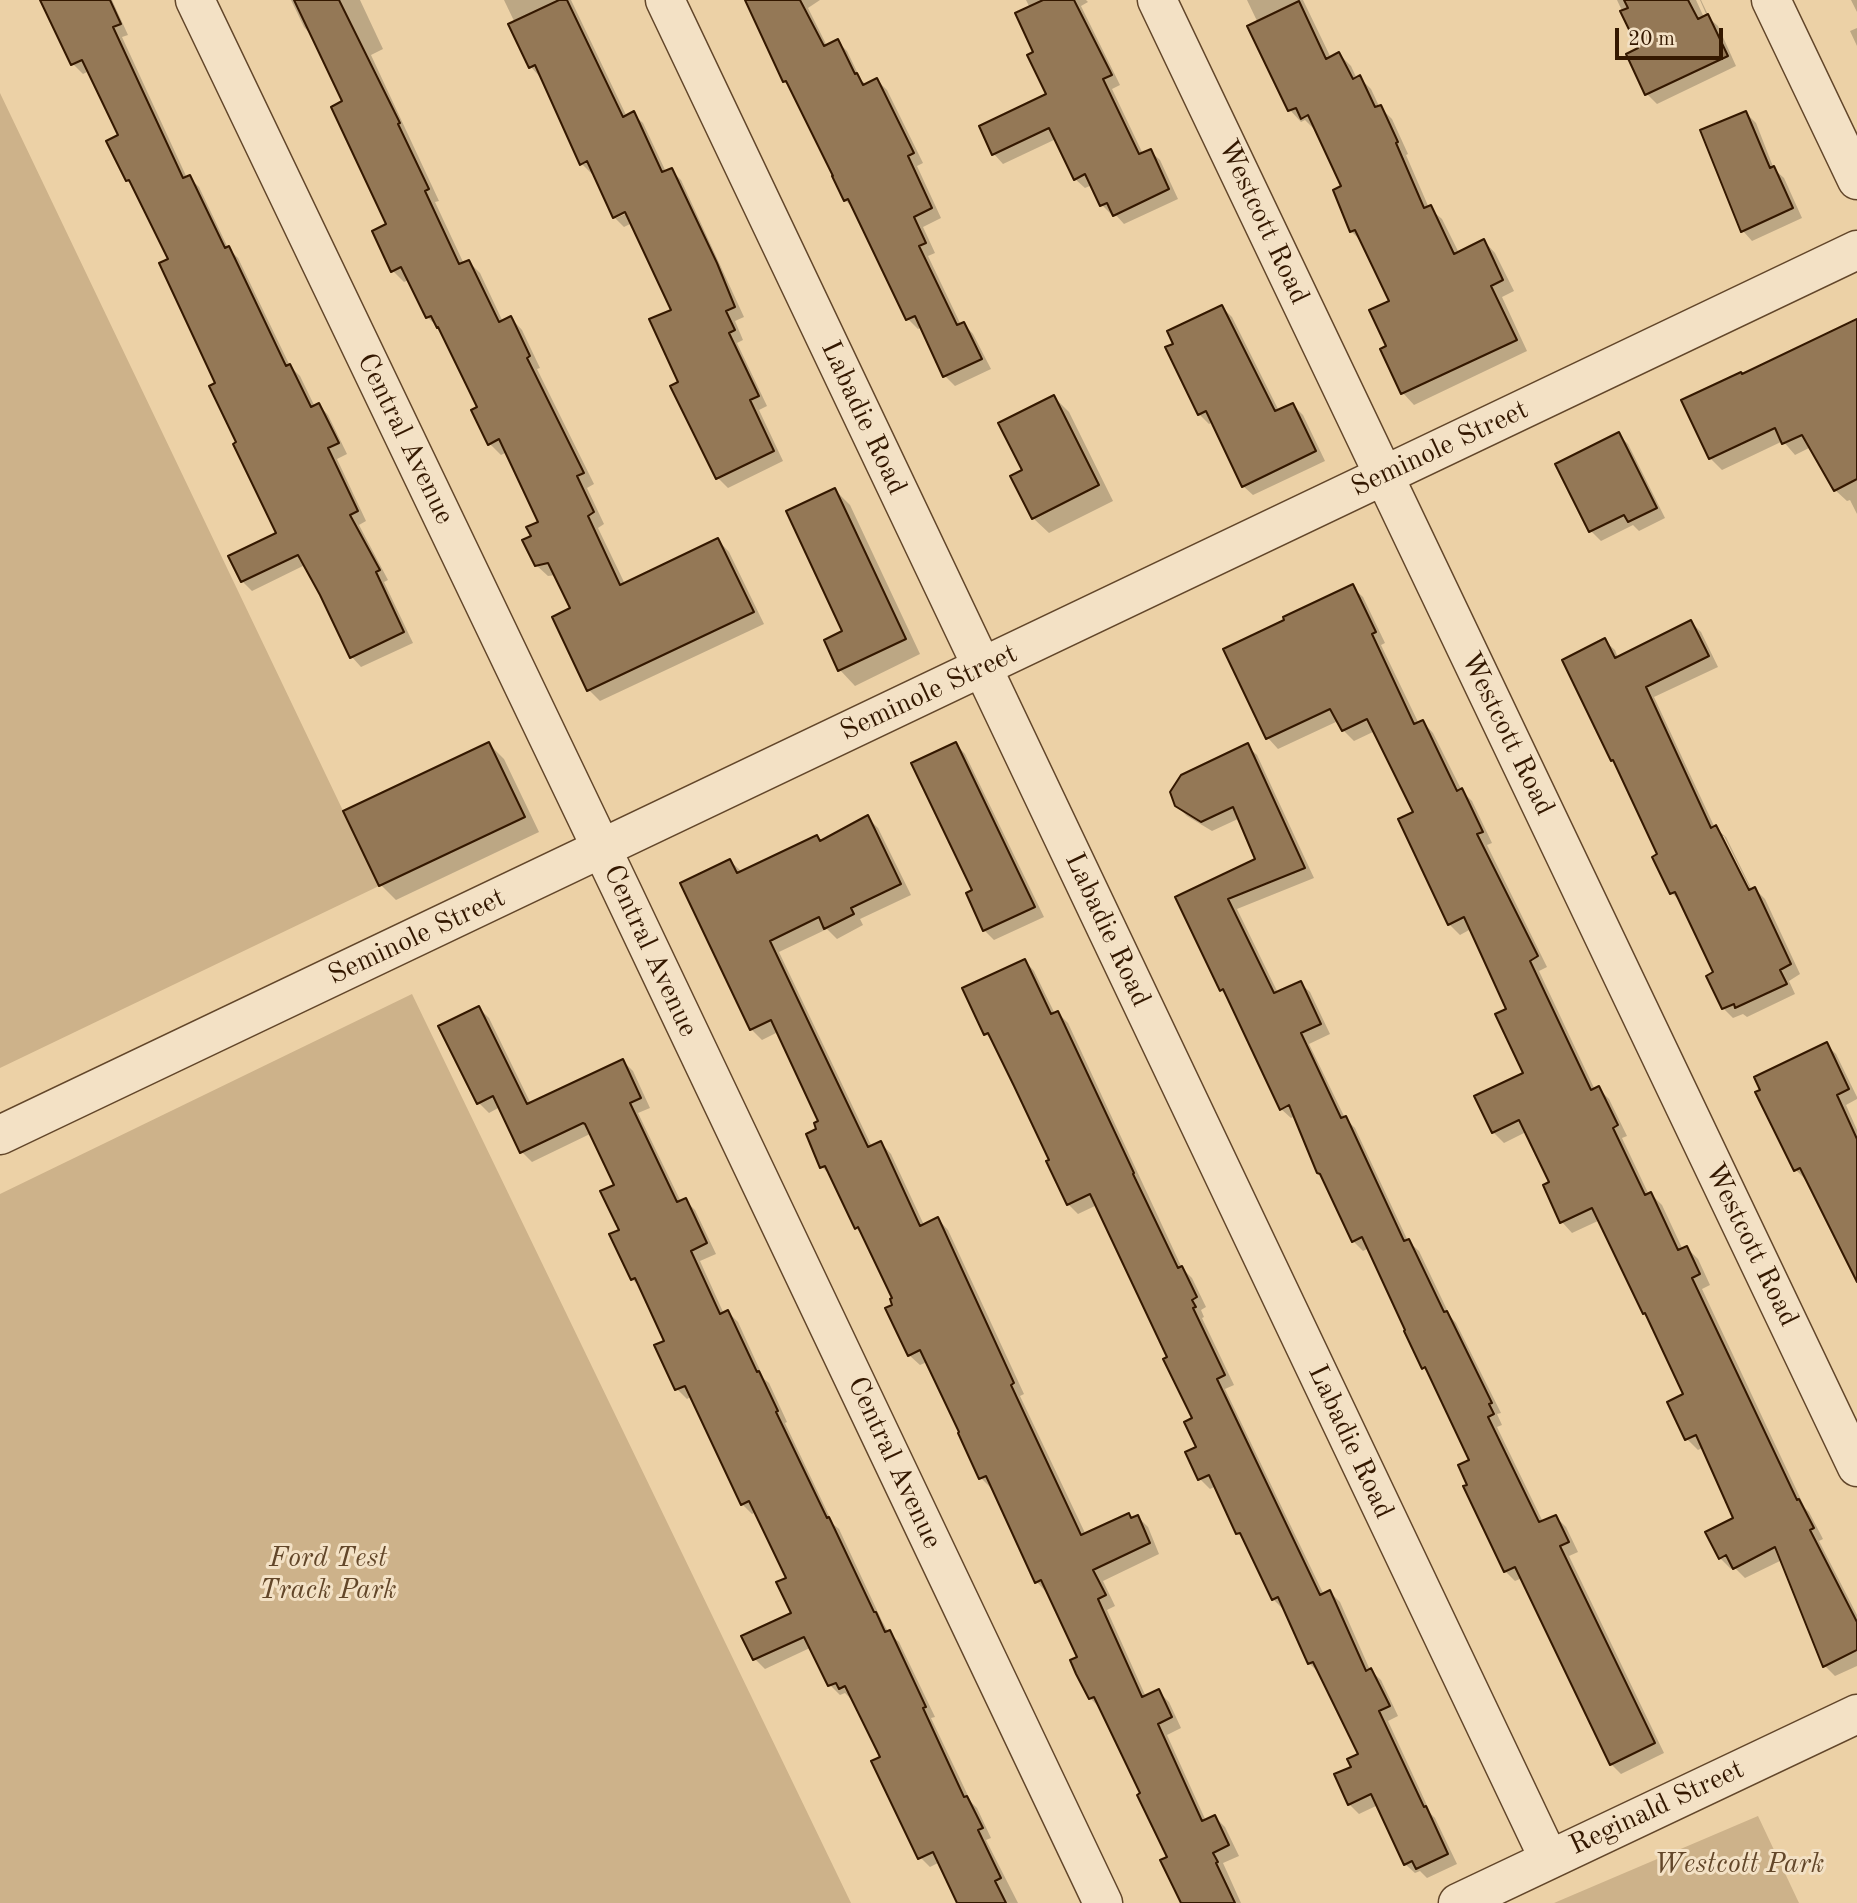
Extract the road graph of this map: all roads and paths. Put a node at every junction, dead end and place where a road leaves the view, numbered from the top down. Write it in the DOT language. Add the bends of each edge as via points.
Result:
graph roads {
  1 [pos="195,0"];
  2 [pos="665,0"];
  3 [pos="1157,0"];
  4 [pos="1771,0"];
  5 [pos="1857,180"];
  6 [pos="1857,250"];
  7 [pos="1384,476"];
  8 [pos="983,668"];
  9 [pos="602,850"];
  10 [pos="0,1135"];
  11 [pos="1857,1467"];
  12 [pos="1857,1714"];
  13 [pos="1549,1859"];
  14 [pos="1103,1903"];
  15 [pos="1458,1903"];
  1 -- 9 [label="street, Central Avenue"];
  2 -- 8 [label="street, Labadie Road"];
  3 -- 7 [label="street, Westcott Road"];
  4 -- 5 [label="street"];
  6 -- 7 [label="street, Seminole Street"];
  7 -- 8 [label="street, Seminole Street"];
  7 -- 11 [label="street, Westcott Road"];
  8 -- 9 [label="street, Seminole Street"];
  8 -- 13 [label="street, Labadie Road"];
  9 -- 10 [label="street, Seminole Street"];
  9 -- 14 [label="street, Central Avenue"];
  12 -- 13 [label="street, Reginald Street"];
  13 -- 15 [label="street, Reginald Street"];
}
